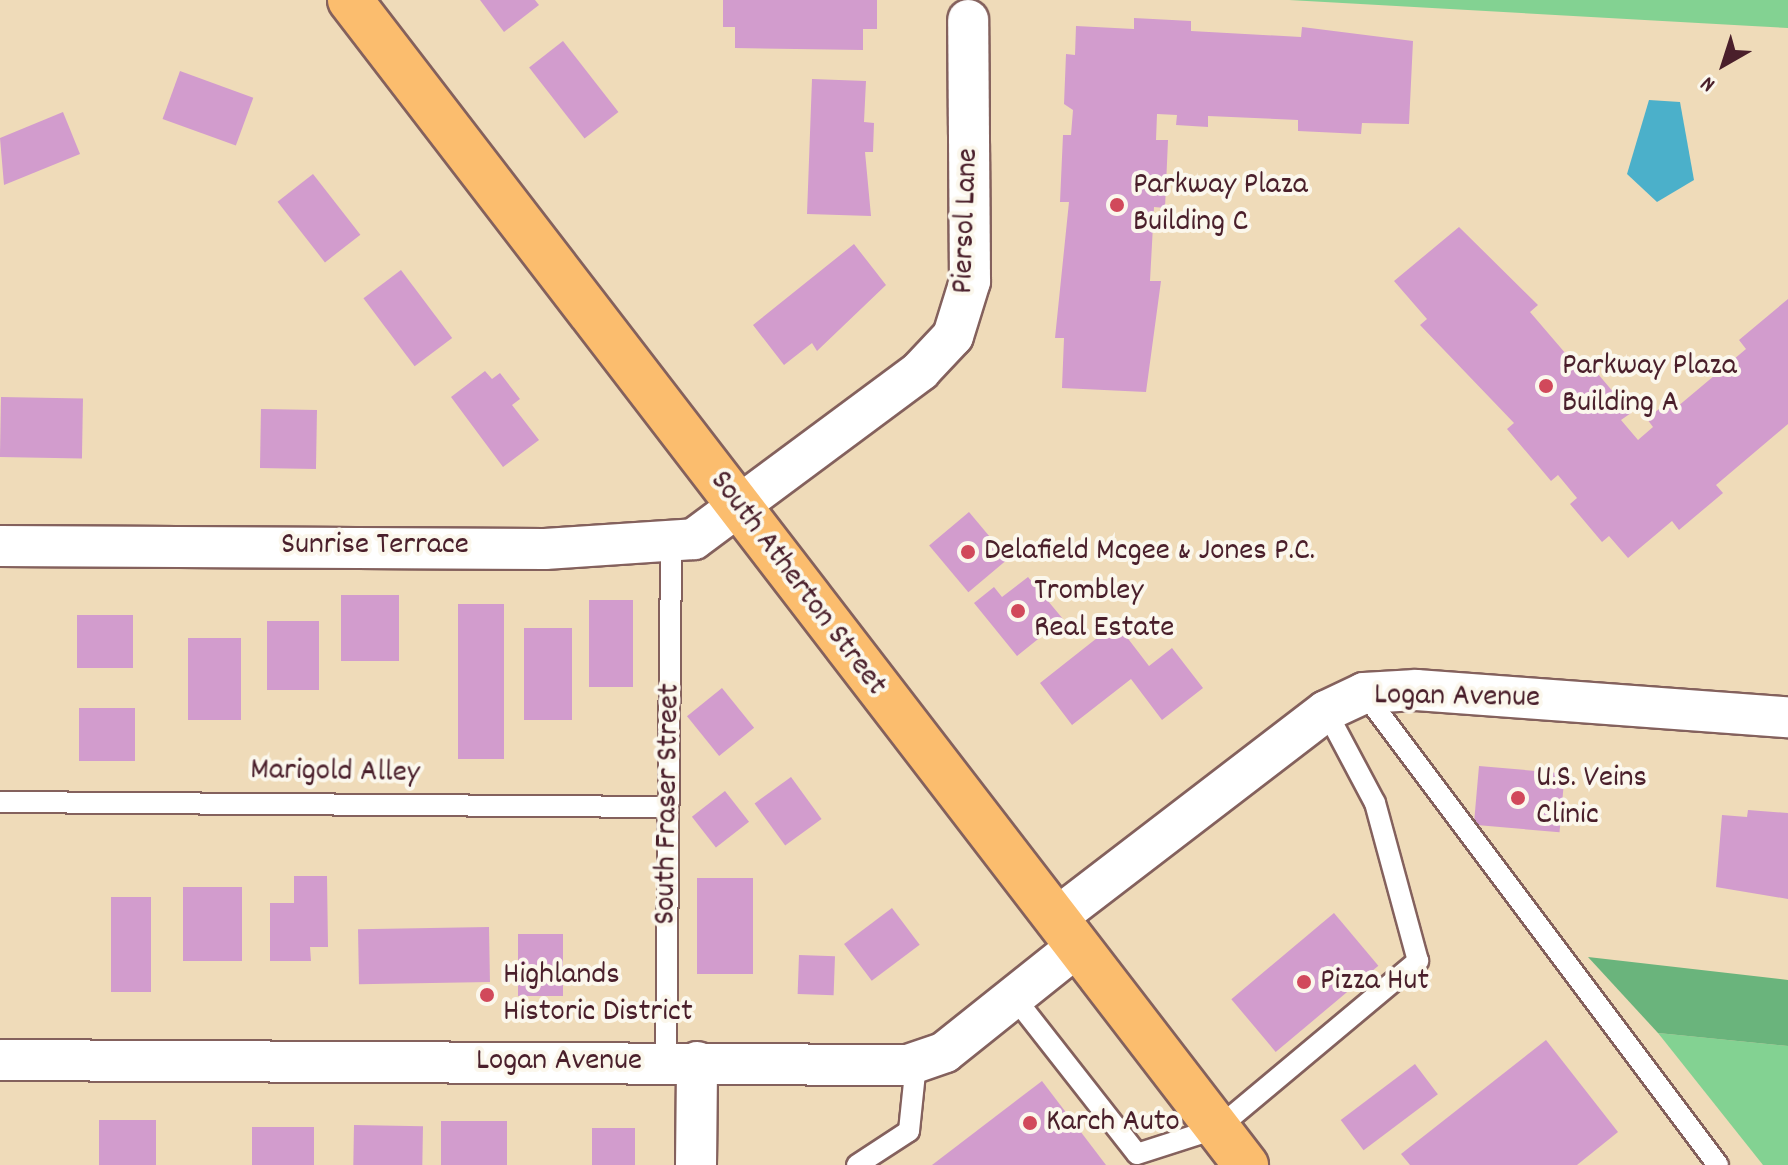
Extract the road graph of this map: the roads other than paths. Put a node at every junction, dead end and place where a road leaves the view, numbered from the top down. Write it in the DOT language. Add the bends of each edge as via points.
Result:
graph roads {
  1 [pos="350,0"];
  2 [pos="968,20"];
  3 [pos="740,510"];
  4 [pos="0,546"];
  5 [pos="671,546"];
  6 [pos="1364,693"];
  7 [pos="1326,711"];
  8 [pos="1788,717"];
  9 [pos="0,802"];
  10 [pos="668,807"];
  11 [pos="1067,932"];
  12 [pos="1014,997"];
  13 [pos="0,1060"];
  14 [pos="682,1062"];
  15 [pos="916,1063"];
  16 [pos="1218,1128"];
  17 [pos="696,1165"];
  18 [pos="857,1165"];
  19 [pos="1246,1165"];
  20 [pos="1718,1165"];
  1 -- 3 [label="main road, South Atherton Street"];
  2 -- 3 [label="street, Piersol Lane" via="970,281 953,336 920,371"];
  3 -- 5 [label="street, Sunrise Terrace"];
  3 -- 11 [label="main road, South Atherton Street"];
  4 -- 5 [label="street, Sunrise Terrace"];
  5 -- 10 [label="lane, South Fraser Street"];
  6 -- 7 [label="street, Logan Avenue"];
  6 -- 8 [label="street, Logan Avenue" via="1416,690"];
  6 -- 20 [label="lane"];
  7 -- 11 [label="street, Logan Avenue"];
  7 -- 16 [label="lane" via="1375,803 1418,961"];
  9 -- 10 [label="lane, Marigold Alley"];
  10 -- 14 [label="lane, South Fraser Street"];
  11 -- 12 [label="street, Logan Avenue"];
  11 -- 16 [label="main road, South Atherton Street"];
  12 -- 15 [label="street, Logan Avenue" via="945,1052"];
  12 -- 16 [label="lane" via="1137,1154"];
  13 -- 14 [label="street, Logan Avenue"];
  14 -- 15 [label="street, Logan Avenue"];
  14 -- 17 [label="street, South Fraser Street"];
  15 -- 18 [label="lane" via="909,1131"];
  16 -- 19 [label="main road, South Atherton Street"];
}
